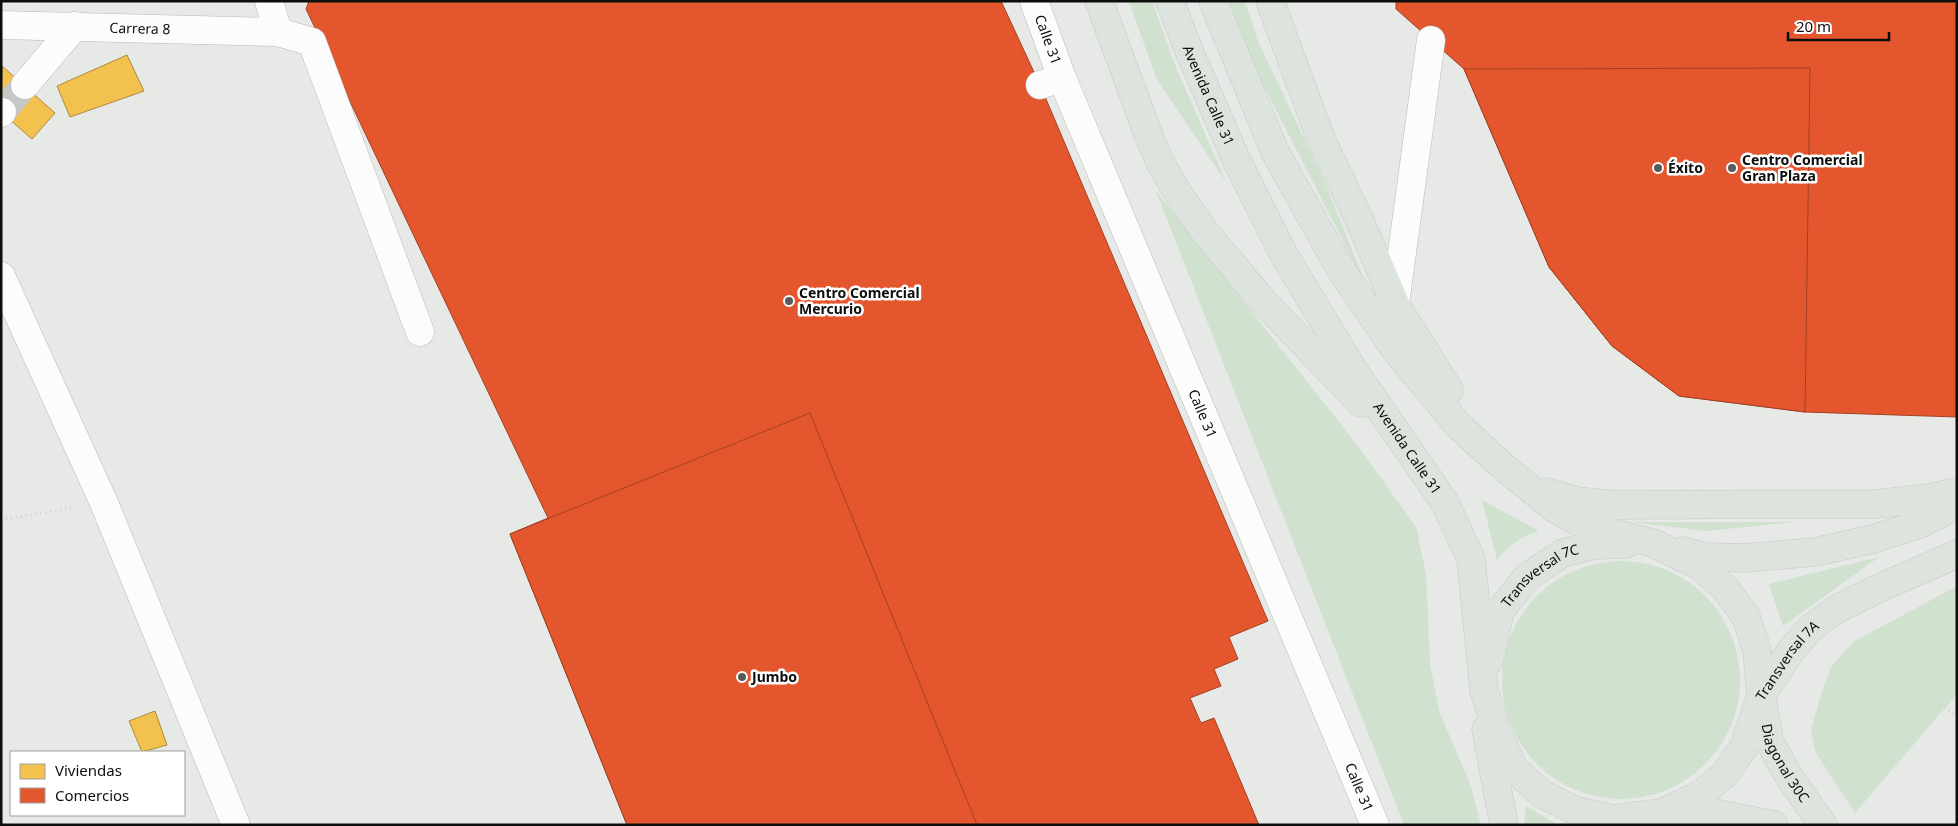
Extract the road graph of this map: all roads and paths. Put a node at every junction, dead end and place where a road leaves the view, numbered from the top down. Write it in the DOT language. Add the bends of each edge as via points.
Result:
graph roads {
  1 [pos="269,1"];
  2 [pos="1034,1"];
  3 [pos="1099,1"];
  4 [pos="1170,1"];
  5 [pos="1213,1"];
  6 [pos="1270,1"];
  7 [pos="1,25"];
  8 [pos="75,26"];
  9 [pos="278,32"];
  10 [pos="1431,40"];
  11 [pos="25,85"];
  12 [pos="1,276"];
  13 [pos="1395,304"];
  14 [pos="420,332"];
  15 [pos="1500,463"];
  16 [pos="1422,468"];
  17 [pos="1526,486"];
  18 [pos="1957,492"];
  19 [pos="104,503"];
  20 [pos="1957,504"];
  21 [pos="1,520"];
  22 [pos="1653,543"];
  23 [pos="1957,554"];
  24 [pos="1484,690"];
  25 [pos="1761,696"];
  26 [pos="1945,707"];
  27 [pos="1957,716"];
  28 [pos="1662,813"];
  29 [pos="236,825"];
  30 [pos="1375,825"];
  31 [pos="1504,825"];
  32 [pos="1632,825"];
  33 [pos="1774,825"];
  34 [pos="1823,825"];
  1 -- 9 [label="street"];
  2 -- 30 [label="street, Calle 31" via="1051,81"];
  3 -- 16 [label="main road" via="1161,164 1200,224 1262,300"];
  4 -- 16 [label="main road, Avenida Calle 31" via="1236,161 1284,255 1354,371"];
  5 -- 15 [label="main road" via="1275,152 1341,270 1409,366 1458,424"];
  6 -- 13 [label="main road" via="1321,139"];
  7 -- 8 [label="street, Carrera 8"];
  8 -- 9 [label="street, Carrera 8"];
  8 -- 11 [label="street"];
  9 -- 14 [label="street, Carrera 8" via="312,42"];
  10 -- 13 [label="street"];
  12 -- 19 [label="street"];
  13 -- 15 [label="main road" via="1432,366"];
  15 -- 17 [label="main road"];
  16 -- 24 [label="main road, Avenida Calle 31" via="1445,503 1471,559"];
  17 -- 18 [label="main road" via="1577,501 1614,505 1876,504"];
  17 -- 22 [label="main road" via="1555,509 1578,521"];
  19 -- 21 [label="path"];
  19 -- 29 [label="street"];
  20 -- 22 [label="main road" via="1920,524 1815,552 1744,558 1706,557"];
  22 -- 24 [label="main road, Transversal 7C" via="1594,545 1563,553 1527,577 1500,611"];
  22 -- 25 [label="main road" via="1700,566 1726,589 1746,618 1757,650"];
  23 -- 25 [label="main road, Transversal 7A" via="1835,610 1811,628 1792,649"];
  24 -- 28 [label="main road, Avenida Calle 31" via="1497,732 1514,768 1542,794 1576,811 1613,819"];
  24 -- 31 [label="main road, Transversal 7C" via="1486,732"];
  25 -- 28 [label="main road, Transversal 7A" via="1744,747 1725,774 1700,795"];
  25 -- 34 [label="main road, Diagonal 30C" via="1770,743"];
  26 -- 27 [label="path"];
  28 -- 32 [label="main road"];
  28 -- 33 [label="main road" via="1713,812"];
}
